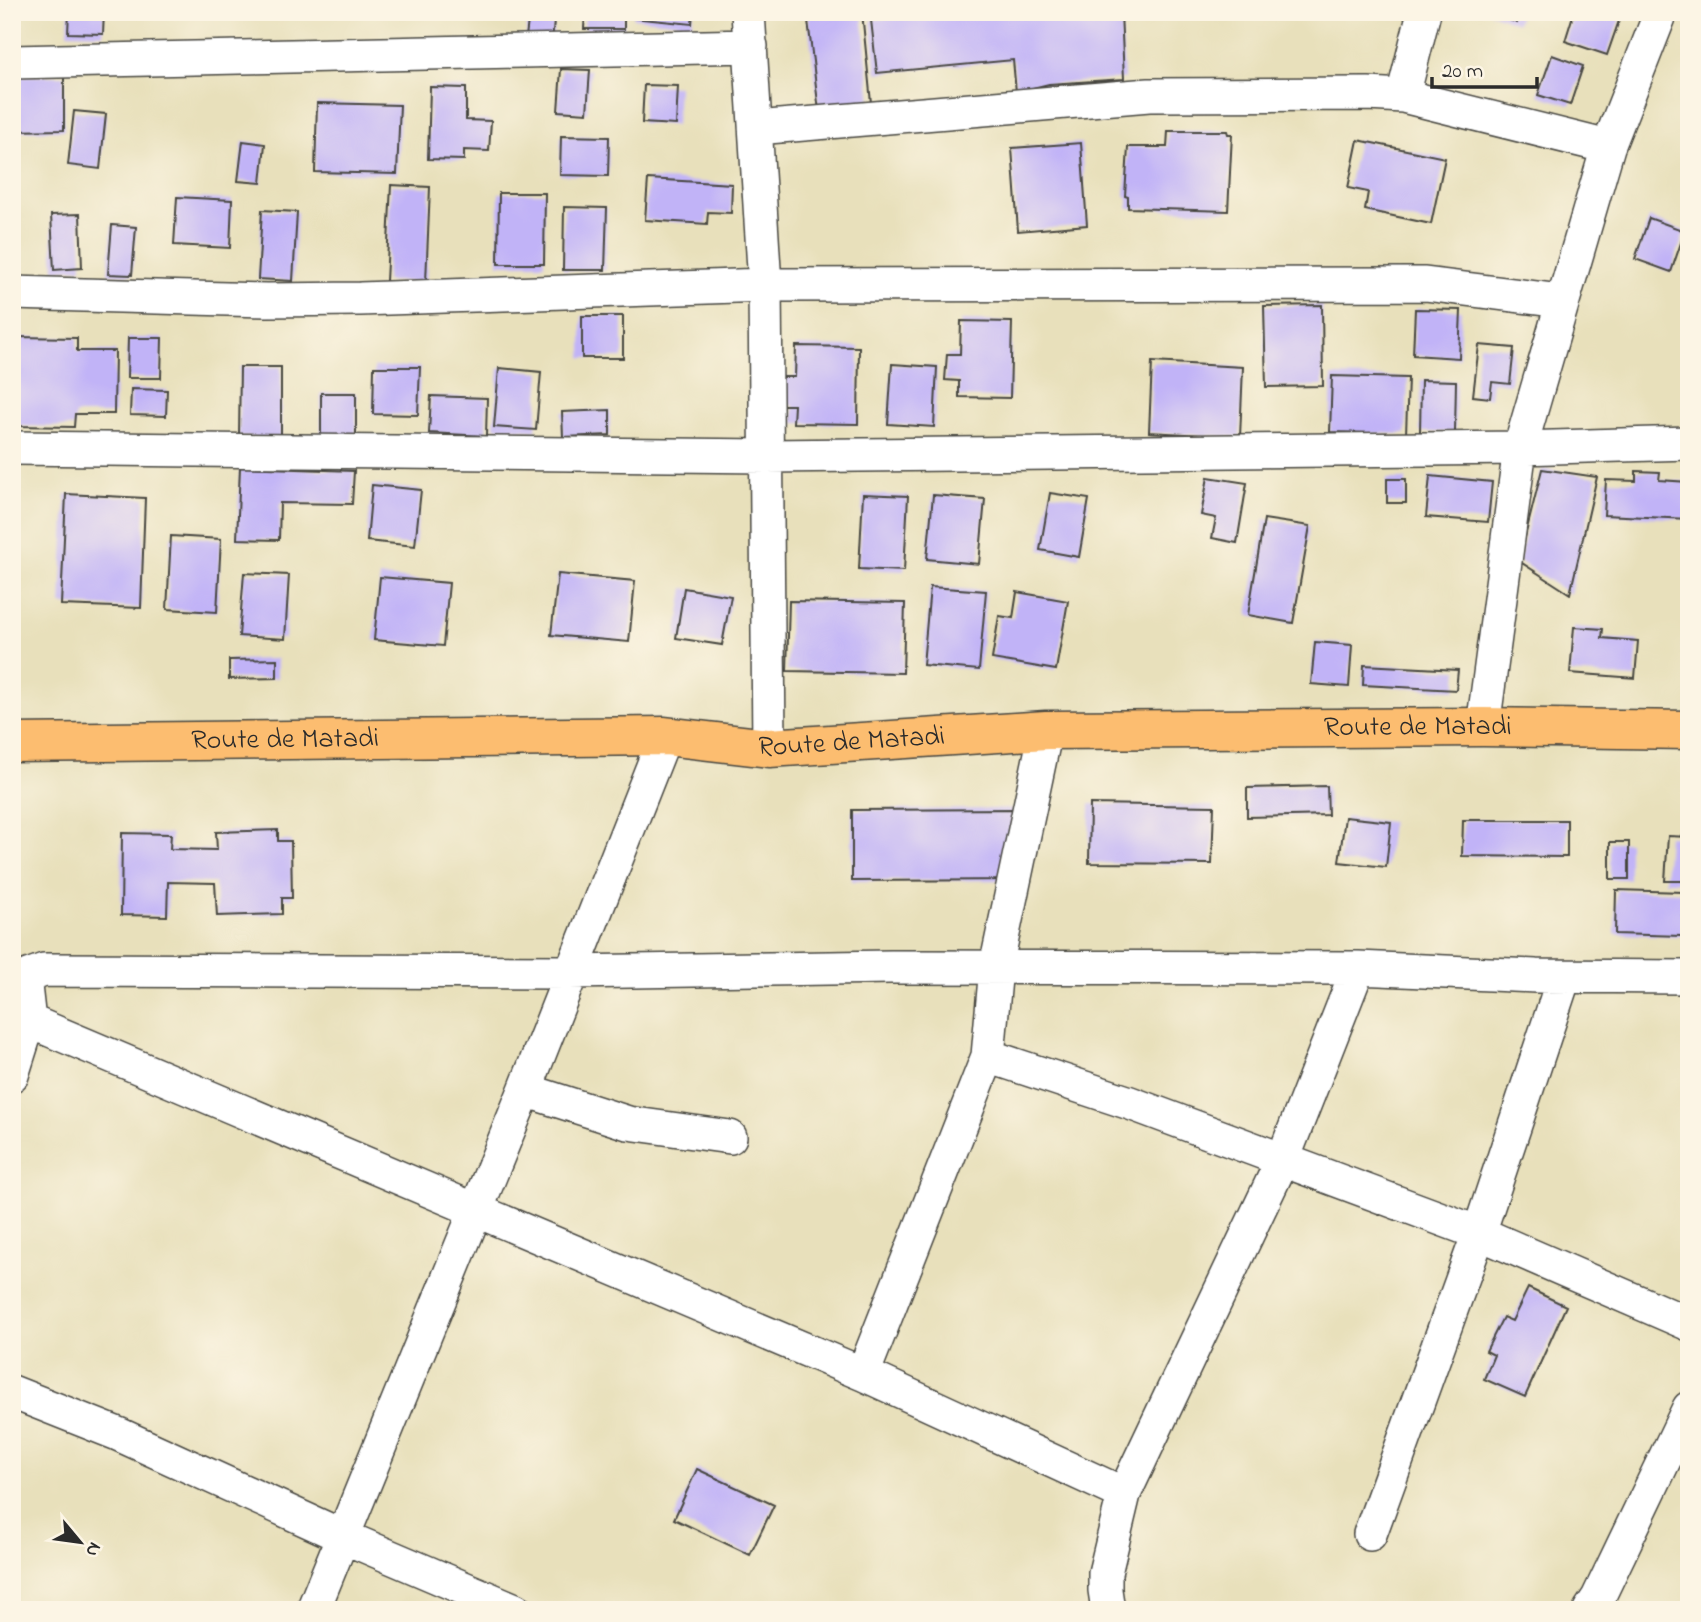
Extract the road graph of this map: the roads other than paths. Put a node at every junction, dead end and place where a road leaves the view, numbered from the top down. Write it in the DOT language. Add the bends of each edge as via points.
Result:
graph roads {
  1 [pos="748,12"];
  2 [pos="1424,12"];
  3 [pos="1661,12"];
  4 [pos="751,46"];
  5 [pos="12,62"];
  6 [pos="1403,96"];
  7 [pos="756,128"];
  8 [pos="1608,147"];
  9 [pos="765,285"];
  10 [pos="12,293"];
  11 [pos="1561,301"];
  12 [pos="1689,443"];
  13 [pos="12,448"];
  14 [pos="1520,448"];
  15 [pos="767,456"];
  16 [pos="1483,727"];
  17 [pos="1046,730"];
  18 [pos="1689,730"];
  19 [pos="665,736"];
  20 [pos="12,743"];
  21 [pos="769,748"];
  22 [pos="996,967"];
  23 [pos="1358,968"];
  24 [pos="570,972"];
  25 [pos="1564,977"];
  26 [pos="1689,977"];
  27 [pos="29,1021"];
  28 [pos="988,1056"];
  29 [pos="12,1075"];
  30 [pos="525,1090"];
  31 [pos="730,1137"];
  32 [pos="1283,1159"];
  33 [pos="476,1209"];
  34 [pos="1479,1233"];
  35 [pos="1689,1324"];
  36 [pos="863,1374"];
  37 [pos="12,1392"];
  38 [pos="1689,1408"];
  39 [pos="1124,1494"];
  40 [pos="1370,1534"];
  41 [pos="345,1537"];
  42 [pos="313,1610"];
  43 [pos="515,1610"];
  44 [pos="1108,1610"];
  45 [pos="1590,1610"];
  1 -- 4 [label="street"];
  2 -- 6 [label="street"];
  3 -- 8 [label="street"];
  4 -- 5 [label="street"];
  4 -- 7 [label="street"];
  6 -- 7 [label="street" via="1149,95"];
  6 -- 8 [label="street"];
  7 -- 9 [label="street"];
  8 -- 11 [label="street"];
  9 -- 10 [label="street" via="267,300"];
  9 -- 11 [label="street" via="1425,284"];
  9 -- 15 [label="street"];
  11 -- 14 [label="street"];
  12 -- 14 [label="street"];
  13 -- 15 [label="street"];
  14 -- 15 [label="street"];
  14 -- 16 [label="street"];
  15 -- 21 [label="street"];
  16 -- 17 [label="main road, Route de Matadi"];
  16 -- 18 [label="main road, Route de Matadi"];
  17 -- 21 [label="main road, Route de Matadi"];
  17 -- 22 [label="street"];
  19 -- 20 [label="main road, Route de Matadi"];
  19 -- 21 [label="main road, Route de Matadi"];
  19 -- 24 [label="street"];
  22 -- 23 [label="street"];
  22 -- 24 [label="street"];
  22 -- 28 [label="street"];
  23 -- 25 [label="street"];
  23 -- 32 [label="street"];
  24 -- 27 [label="street" via="44,970 28,976 25,986"];
  24 -- 30 [label="street"];
  25 -- 26 [label="street"];
  25 -- 34 [label="street"];
  27 -- 29 [label="street"];
  27 -- 33 [label="street"];
  28 -- 32 [label="street"];
  28 -- 36 [label="street"];
  30 -- 31 [label="street" via="628,1123"];
  30 -- 33 [label="street"];
  32 -- 34 [label="street"];
  32 -- 39 [label="street"];
  33 -- 36 [label="street"];
  33 -- 41 [label="street"];
  34 -- 35 [label="street"];
  34 -- 40 [label="street"];
  36 -- 39 [label="street"];
  37 -- 41 [label="street" via="118,1434"];
  38 -- 45 [label="street"];
  39 -- 44 [label="street" via="1105,1573"];
  41 -- 42 [label="street"];
  41 -- 43 [label="street"];
}
